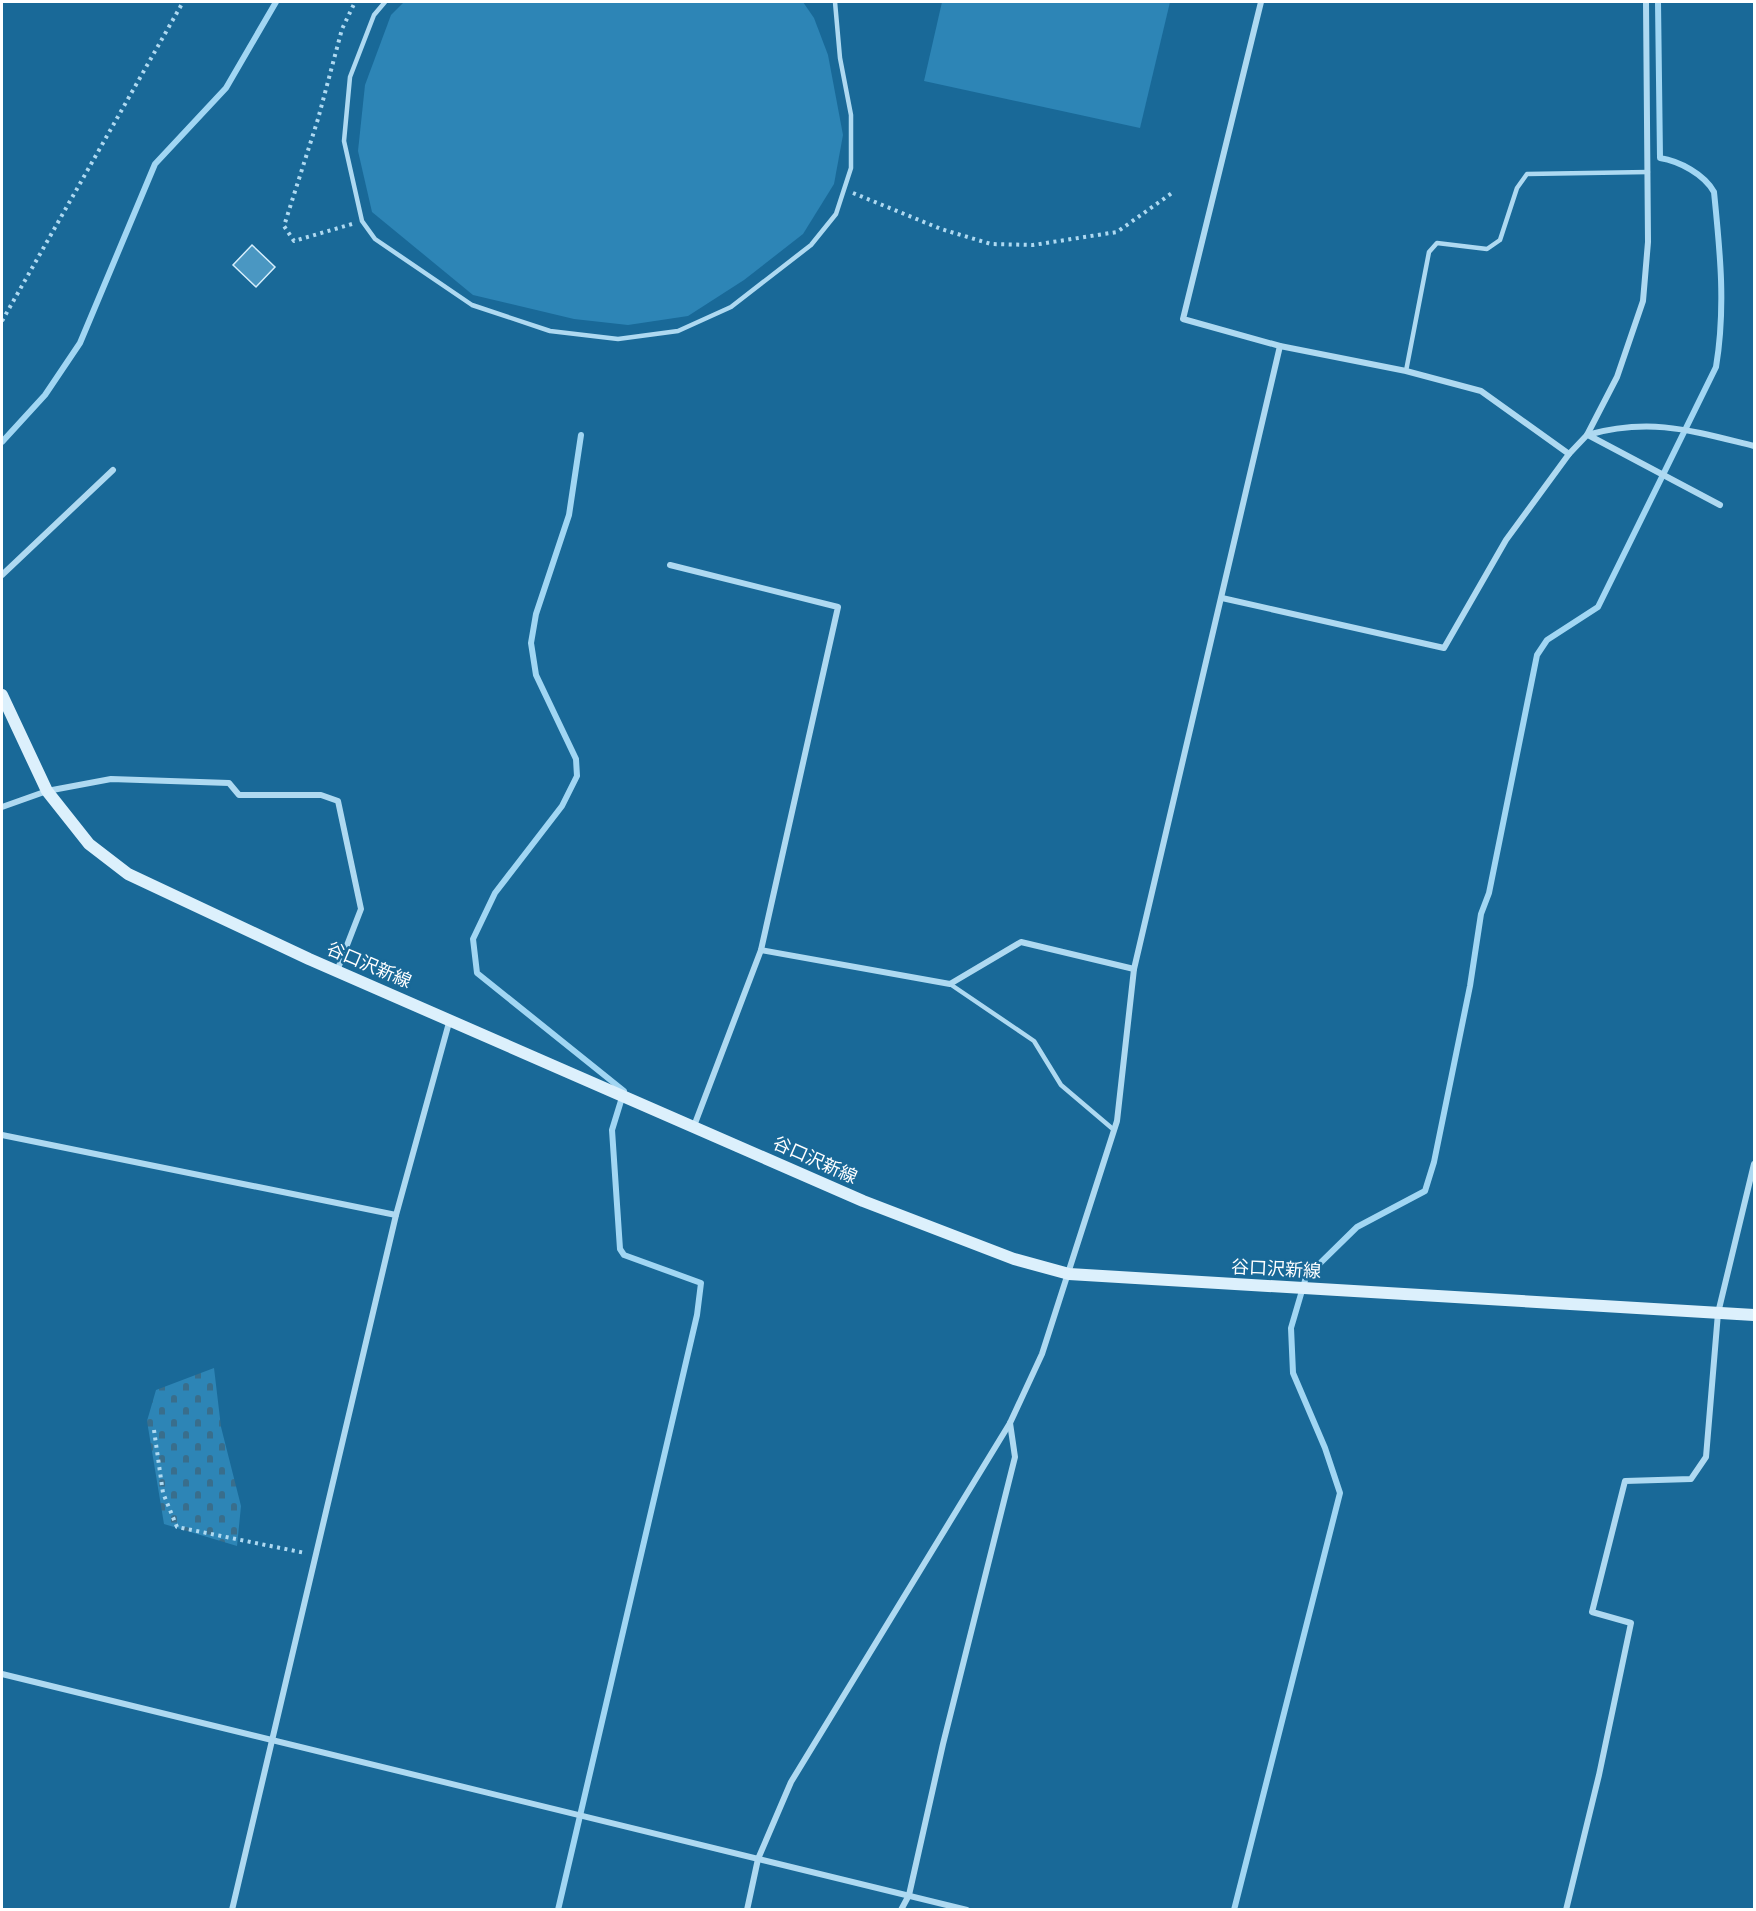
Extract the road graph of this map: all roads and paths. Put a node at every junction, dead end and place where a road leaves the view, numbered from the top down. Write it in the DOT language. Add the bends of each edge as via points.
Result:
graph roads {
  1 [pos="183,2"];
  2 [pos="355,2"];
  3 [pos="385,2"];
  4 [pos="835,2"];
  5 [pos="1261,2"];
  6 [pos="1646,2"];
  7 [pos="1648,172"];
  8 [pos="844,189"];
  9 [pos="1172,193"];
  10 [pos="362,221"];
  11 [pos="2,321"];
  12 [pos="1280,346"];
  13 [pos="1406,371"];
  14 [pos="1587,435"];
  15 [pos="1755,446"];
  16 [pos="1569,454"];
  17 [pos="113,470"];
  18 [pos="1720,505"];
  19 [pos="670,565"];
  20 [pos="2,575"];
  21 [pos="1222,598"];
  22 [pos="2,695"];
  23 [pos="47,790"];
  24 [pos="2,807"];
  25 [pos="761,950"];
  26 [pos="1134,969"];
  27 [pos="337,971"];
  28 [pos="950,984"];
  29 [pos="450,1019"];
  30 [pos="694,1126"];
  31 [pos="1114,1130"];
  32 [pos="2,1134"];
  33 [pos="1755,1164"];
  34 [pos="396,1215"];
  35 [pos="1068,1274"];
  36 [pos="1718,1313"];
  37 [pos="1755,1315"];
  38 [pos="1010,1423"];
  39 [pos="154,1430"];
  40 [pos="315,1555"];
  41 [pos="2,1674"];
  42 [pos="274,1740"];
  43 [pos="758,1859"];
  44 [pos="909,1895"];
  45 [pos="232,1910"];
  46 [pos="747,1910"];
  47 [pos="900,1910"];
  48 [pos="967,1910"];
  49 [pos="1566,1910"];
  1 -- 11 [label="path"];
  2 -- 10 [label="path" via="342,29 284,226 294,241"];
  3 -- 10 [label="lane" via="374,15 350,77 344,141"];
  4 -- 8 [label="lane" via="851,115 851,168"];
  5 -- 12 [label="street" via="1183,319"];
  6 -- 7 [label="street"];
  7 -- 13 [label="lane" via="1527,174 1517,188 1500,240 1487,249 1437,243 1429,252"];
  7 -- 14 [label="street" via="1643,301 1617,377"];
  8 -- 9 [label="path" via="941,229 991,244 1033,245 1117,232"];
  8 -- 10 [label="lane" via="836,214 811,245 731,307 678,331 618,339 550,331 472,305 375,239"];
  12 -- 13 [label="street"];
  12 -- 21 [label="street"];
  13 -- 16 [label="street" via="1481,391"];
  14 -- 15 [label="street" via="1617,426 1670,426"];
  14 -- 16 [label="street"];
  14 -- 18 [label="street"];
  16 -- 21 [label="street" via="1506,540 1444,648"];
  17 -- 20 [label="street"];
  19 -- 25 [label="street" via="838,607"];
  21 -- 26 [label="street"];
  22 -- 23 [label="main road, 谷口沢新線"];
  23 -- 24 [label="street"];
  23 -- 27 [label="main road, 谷口沢新線" via="89,844 128,874"];
  23 -- 27 [label="street" via="111,778 229,783 239,795 321,795 338,801 361,909"];
  25 -- 28 [label="street"];
  25 -- 30 [label="street"];
  26 -- 28 [label="street" via="1021,942"];
  26 -- 31 [label="street"];
  27 -- 29 [label="main road, 谷口沢新線"];
  28 -- 31 [label="lane" via="1034,1041 1061,1085"];
  29 -- 30 [label="main road, 谷口沢新線"];
  29 -- 34 [label="street"];
  30 -- 35 [label="main road, 谷口沢新線" via="863,1202 1014,1259"];
  31 -- 35 [label="street"];
  32 -- 34 [label="street"];
  33 -- 36 [label="street"];
  34 -- 40 [label="street"];
  35 -- 36 [label="main road, 谷口沢新線"];
  35 -- 38 [label="street" via="1042,1353"];
  36 -- 37 [label="main road, 谷口沢新線"];
  36 -- 49 [label="street" via="1706,1457 1691,1479 1625,1481 1592,1612 1631,1623"];
  38 -- 43 [label="street" via="791,1782"];
  38 -- 44 [label="street" via="1015,1457"];
  39 -- 40 [label="path" via="164,1493 177,1527"];
  40 -- 42 [label="street"];
  41 -- 42 [label="street"];
  42 -- 43 [label="street"];
  42 -- 45 [label="street"];
  43 -- 44 [label="street"];
  43 -- 46 [label="street"];
  44 -- 47 [label="street"];
  44 -- 48 [label="street"];
}
